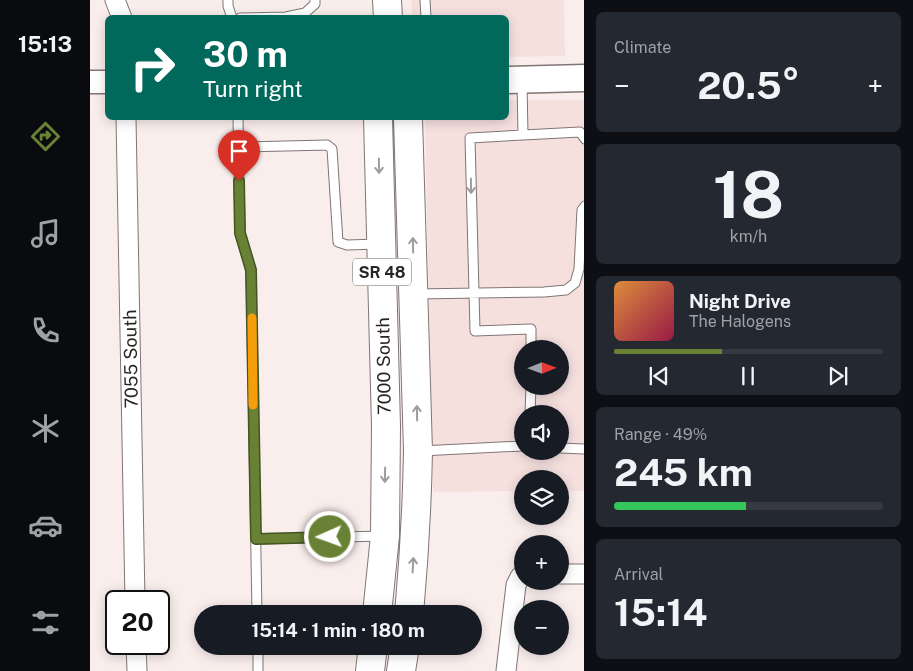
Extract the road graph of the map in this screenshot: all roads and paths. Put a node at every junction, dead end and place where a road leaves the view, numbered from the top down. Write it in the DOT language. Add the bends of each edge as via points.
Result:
graph roads {
  1 [pos="115,0"];
  2 [pos="228,0"];
  3 [pos="315,0"];
  4 [pos="388,0"];
  5 [pos="425,0"];
  6 [pos="121,15"];
  7 [pos="231,15"];
  8 [pos="296,15"];
  9 [pos="388,15"];
  10 [pos="426,15"];
  11 [pos="584,78"];
  12 [pos="514,80"];
  13 [pos="90,82"];
  14 [pos="105,82"];
  15 [pos="126,120"];
  16 [pos="238,120"];
  17 [pos="378,120"];
  18 [pos="408,120"];
  19 [pos="522,135"];
  20 [pos="584,139"];
  21 [pos="238,146"];
  22 [pos="584,206"];
  23 [pos="381,244"];
  24 [pos="474,293"];
  25 [pos="414,294"];
  26 [pos="531,340"];
  27 [pos="514,446"];
  28 [pos="569,448"];
  29 [pos="584,449"];
  30 [pos="418,451"];
  31 [pos="385,536"];
  32 [pos="256,539"];
  33 [pos="569,574"];
  34 [pos="584,574"];
  35 [pos="136,590"];
  36 [pos="515,590"];
  37 [pos="257,605"];
  38 [pos="378,605"];
  39 [pos="410,605"];
  40 [pos="136,655"];
  41 [pos="258,655"];
  42 [pos="372,655"];
  43 [pos="404,655"];
  44 [pos="137,671"];
  45 [pos="258,671"];
  46 [pos="370,671"];
  47 [pos="401,671"];
  48 [pos="506,671"];
  1 -- 6 [label="street"];
  2 -- 7 [label="lane"];
  3 -- 8 [label="lane" via="305,13"];
  4 -- 9 [label="main road"];
  5 -- 10 [label="lane"];
  11 -- 12 [label="main road"];
  12 -- 19 [label="lane"];
  13 -- 14 [label="street"];
  15 -- 35 [label="street, 7055 South"];
  16 -- 21 [label="lane"];
  17 -- 23 [label="main road, 7000 South / SR 48, one-way"];
  25 -- 18 [label="main road, 7000 South / SR 48, one-way"];
  19 -- 20 [label="lane" via="580,132"];
  19 -- 24 [label="lane, one-way" via="470,138"];
  21 -- 23 [label="lane" via="327,145 332,149 338,242"];
  21 -- 32 [label="lane" via="240,233 251,270"];
  22 -- 24 [label="lane" via="575,283 566,290"];
  23 -- 31 [label="main road, 7000 South / SR 48, one-way" via="386,426"];
  24 -- 25 [label="lane"];
  24 -- 26 [label="lane" via="475,331 531,329"];
  30 -- 25 [label="main road, 7000 South / SR 48, one-way"];
  27 -- 30 [label="lane"];
  28 -- 29 [label="lane"];
  39 -- 30 [label="main road, 7000 South / SR 48, one-way"];
  31 -- 32 [label="lane"];
  31 -- 38 [label="main road, 7000 South / SR 48"];
  32 -- 37 [label="lane"];
  33 -- 34 [label="street"];
  36 -- 48 [label="street"];
  40 -- 44 [label="street"];
  41 -- 45 [label="lane"];
  42 -- 46 [label="main road"];
  43 -- 47 [label="main road"];
}
